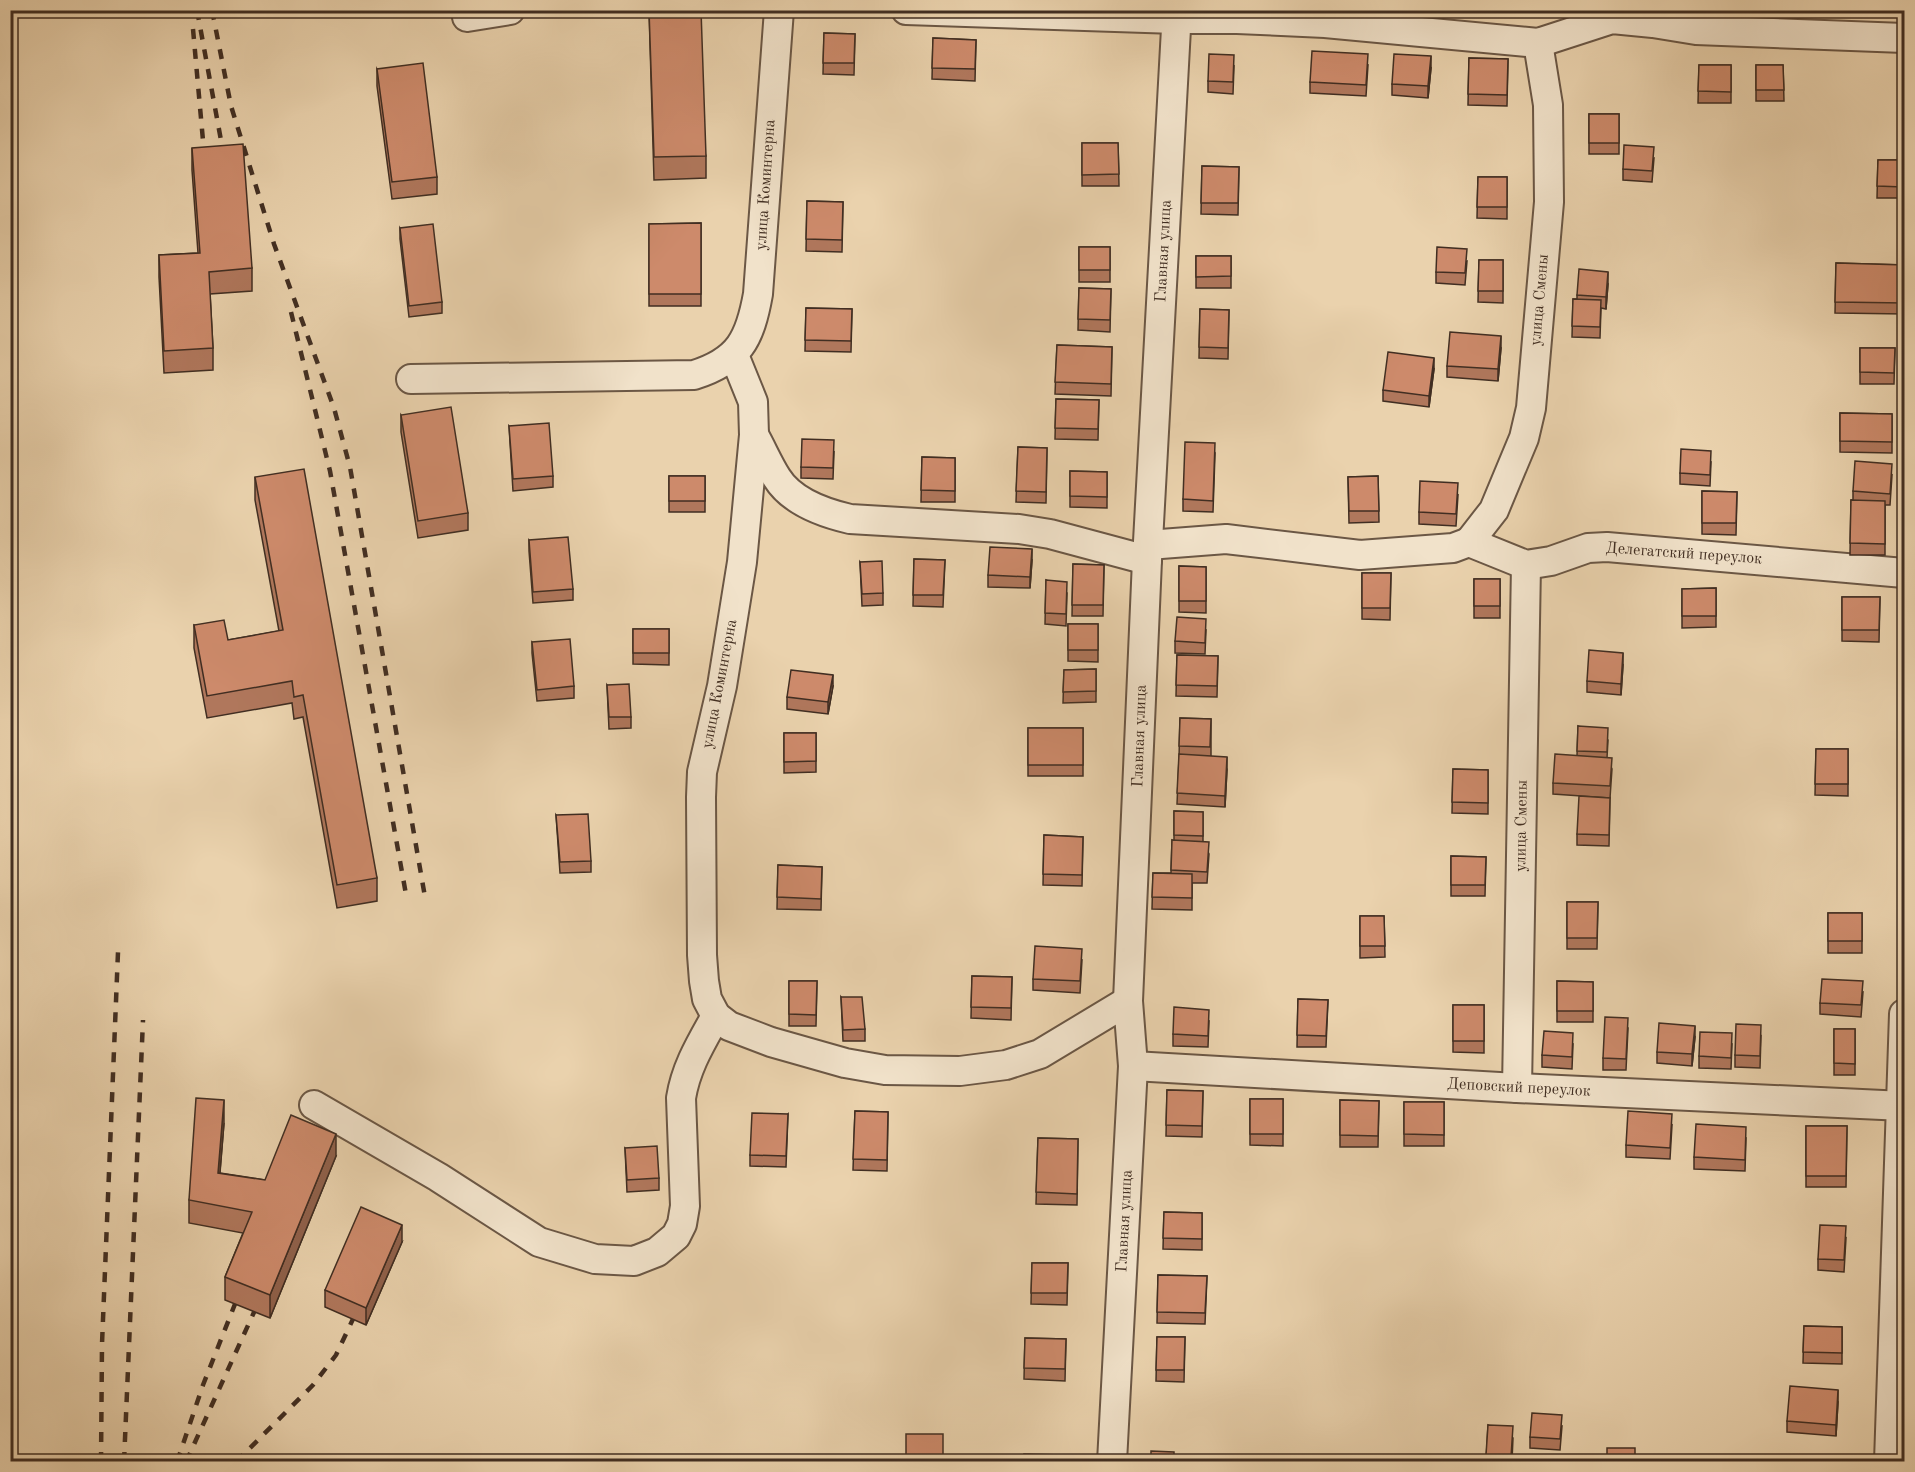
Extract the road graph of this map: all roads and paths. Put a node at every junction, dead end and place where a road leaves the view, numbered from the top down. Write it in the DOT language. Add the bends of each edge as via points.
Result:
graph roads {
  1 [pos="510,10"];
  2 [pos="779,10"];
  3 [pos="906,10"];
  4 [pos="1177,15"];
  5 [pos="1609,15"];
  6 [pos="467,16"];
  7 [pos="1905,38"];
  8 [pos="1538,43"];
  9 [pos="734,355"];
  10 [pos="411,379"];
  11 [pos="754,435"];
  12 [pos="1469,542"];
  13 [pos="1148,552"];
  14 [pos="1526,565"];
  15 [pos="1905,573"];
  16 [pos="1128,1001"];
  17 [pos="1905,1014"];
  18 [pos="716,1016"];
  19 [pos="1133,1066"];
  20 [pos="1517,1088"];
  21 [pos="314,1105"];
  22 [pos="1902,1106"];
  23 [pos="1112,1461"];
  24 [pos="1889,1461"];
  1 -- 6 [label="street"];
  2 -- 9 [label="street, улица Коминтерна" via="758,294 754,316"];
  3 -- 4 [label="street"];
  4 -- 8 [label="street" via="1325,23"];
  4 -- 13 [label="street, Главная улица"];
  5 -- 7 [label="street" via="1696,30"];
  5 -- 8 [label="street"];
  8 -- 12 [label="street, улица Смены" via="1548,105 1549,202 1531,408 1524,438 1494,510"];
  9 -- 10 [label="street, улица Коминтерна" via="715,369 694,375"];
  9 -- 11 [label="street, улица Коминтерна" via="753,402"];
  11 -- 13 [label="street" via="778,480 792,494 828,514 850,519 1019,529"];
  11 -- 18 [label="street, улица Коминтерна" via="742,562 722,686 702,772 702,956 707,999"];
  12 -- 13 [label="street" via="1453,548 1360,555 1226,539"];
  12 -- 14 [label="street"];
  13 -- 16 [label="street, Главная улица"];
  14 -- 15 [label="street, Делегатский переулок" via="1588,548 1607,547"];
  14 -- 20 [label="street, улица Смены"];
  16 -- 18 [label="street" via="1040,1054 1006,1065 960,1071 885,1070 845,1063 745,1033"];
  16 -- 19 [label="street, Главная улица"];
  17 -- 22 [label="street"];
  18 -- 21 [label="street" via="689,1065 681,1098 685,1206 682,1224 676,1236 657,1252 634,1262 595,1259 539,1242"];
  19 -- 20 [label="street, Деповский переулок"];
  19 -- 23 [label="street, Главная улица"];
  20 -- 22 [label="street, Деповский переулок"];
  22 -- 24 [label="street"];
}
